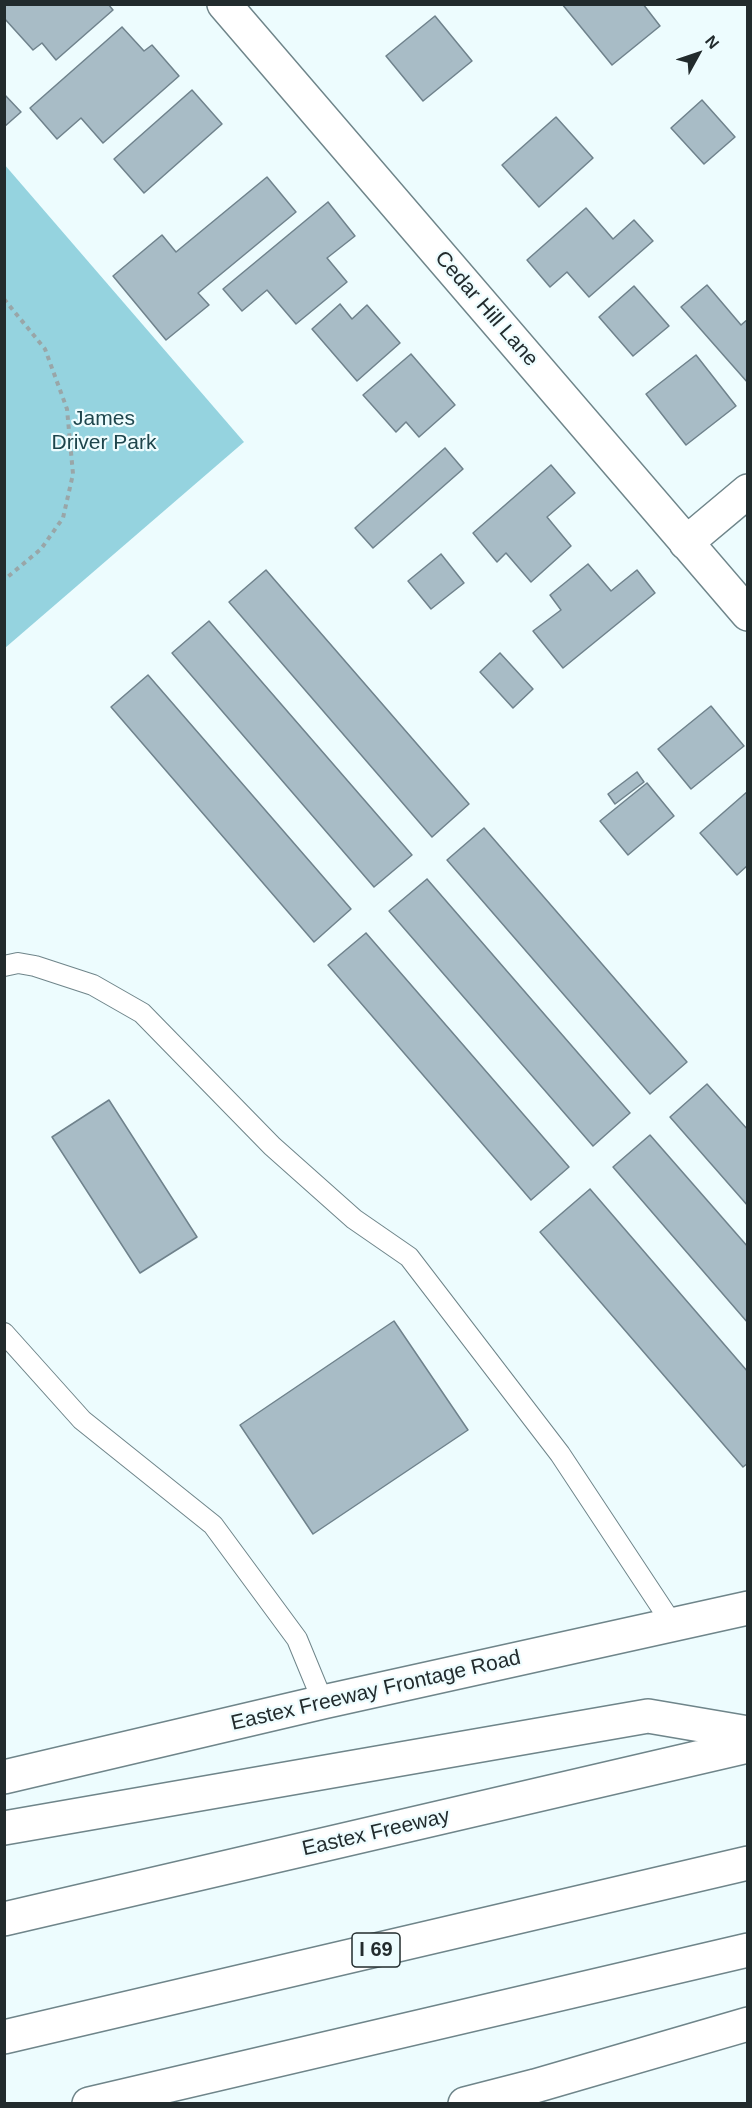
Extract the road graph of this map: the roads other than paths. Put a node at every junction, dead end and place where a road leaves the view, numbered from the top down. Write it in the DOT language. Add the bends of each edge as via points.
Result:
graph roads {
  1 [pos="224,4"];
  2 [pos="747,491"];
  3 [pos="686,543"];
  4 [pos="747,614"];
  5 [pos="4,966"];
  6 [pos="4,1333"];
  7 [pos="747,1608"];
  8 [pos="673,1625"];
  9 [pos="323,1702"];
  10 [pos="747,1732"];
  11 [pos="747,1746"];
  12 [pos="4,1777"];
  13 [pos="4,1828"];
  14 [pos="747,1863"];
  15 [pos="4,1919"];
  16 [pos="747,1950"];
  17 [pos="747,2024"];
  18 [pos="4,2037"];
  19 [pos="89,2103"];
  20 [pos="465,2103"];
  1 -- 3 [label="main road, Cedar Hill Lane"];
  2 -- 3 [label="main road"];
  3 -- 4 [label="main road, Cedar Hill Lane"];
  5 -- 8 [label="lane" via="35,966 93,985 142,1013 272,1146 354,1219 409,1257 560,1454"];
  6 -- 9 [label="lane" via="82,1420 213,1525 297,1639"];
  7 -- 8 [label="main road, Eastex Freeway Frontage Road"];
  8 -- 9 [label="main road, Eastex Freeway Frontage Road"];
  9 -- 12 [label="main road, Eastex Freeway Frontage Road"];
  10 -- 13 [label="main road" via="648,1716"];
  11 -- 15 [label="main road, Eastex Freeway"];
  14 -- 18 [label="main road, I 69"];
  16 -- 19 [label="main road"];
  17 -- 20 [label="main road"];
}
